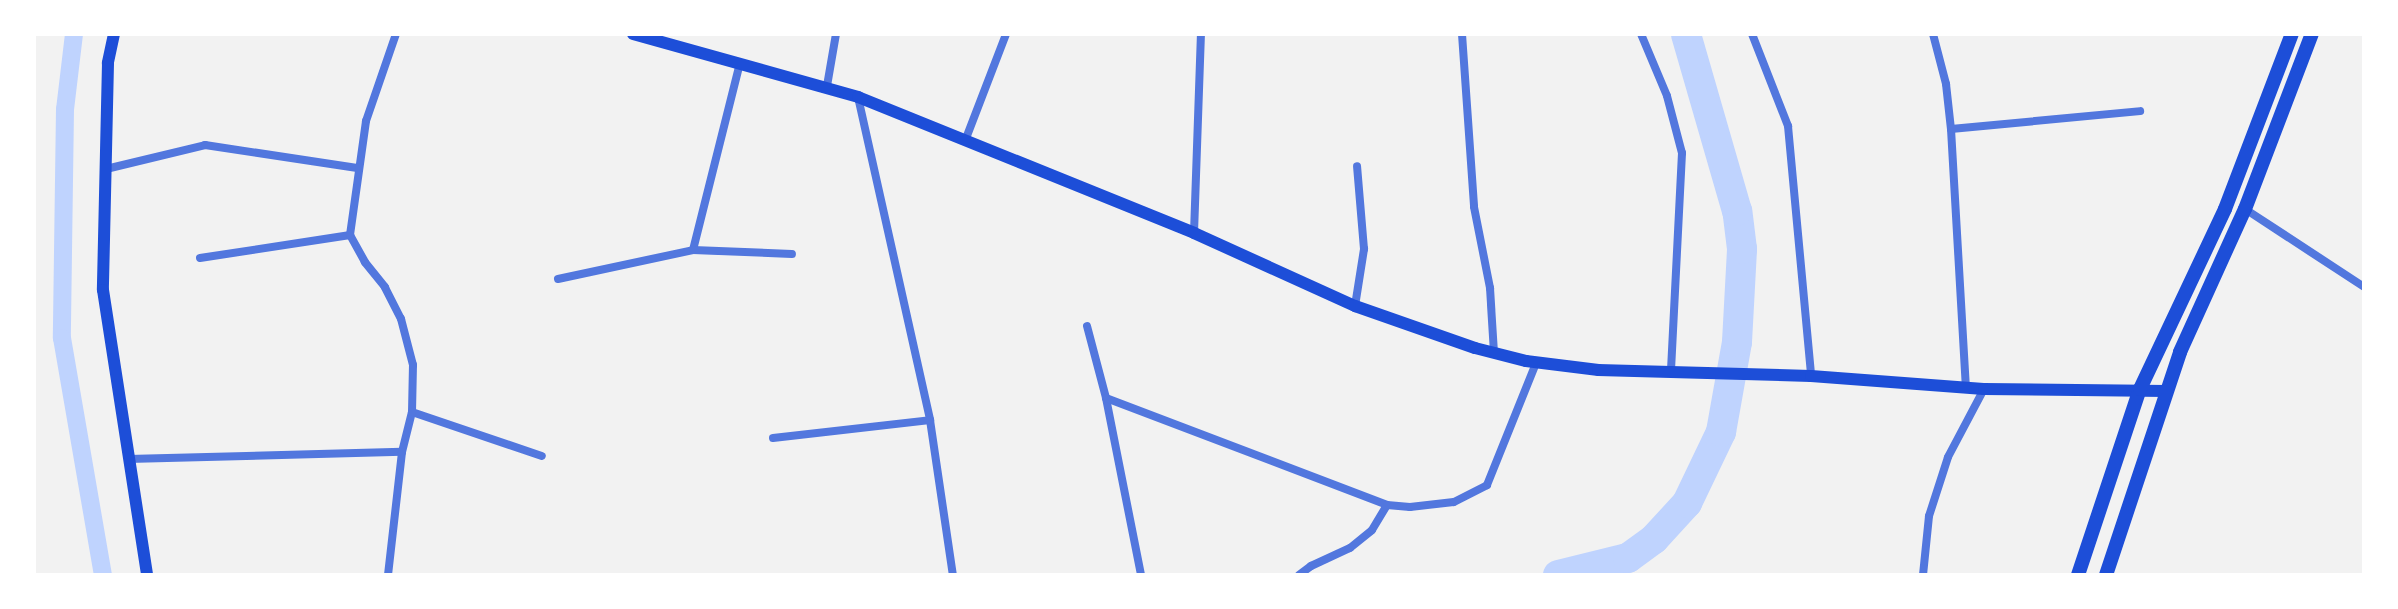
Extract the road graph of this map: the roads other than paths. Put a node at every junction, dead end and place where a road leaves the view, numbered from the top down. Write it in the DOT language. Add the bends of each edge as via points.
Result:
graph roads {
  1 [pos="114,34"];
  2 [pos="396,34"];
  3 [pos="633,34"];
  4 [pos="836,34"];
  5 [pos="1006,34"];
  6 [pos="1201,34"];
  7 [pos="1462,34"];
  8 [pos="1641,34"];
  9 [pos="1752,34"];
  10 [pos="1933,34"];
  11 [pos="2292,34"];
  12 [pos="2312,34"];
  13 [pos="658,37"];
  14 [pos="740,63"];
  15 [pos="827,86"];
  16 [pos="858,97"];
  17 [pos="2140,111"];
  18 [pos="1951,129"];
  19 [pos="965,141"];
  20 [pos="1357,166"];
  21 [pos="357,168"];
  22 [pos="106,169"];
  23 [pos="2245,209"];
  24 [pos="1194,233"];
  25 [pos="350,235"];
  26 [pos="693,250"];
  27 [pos="792,254"];
  28 [pos="200,258"];
  29 [pos="558,279"];
  30 [pos="2364,287"];
  31 [pos="1355,306"];
  32 [pos="1087,326"];
  33 [pos="1494,353"];
  34 [pos="1536,363"];
  35 [pos="1671,373"];
  36 [pos="1811,376"];
  37 [pos="1966,388"];
  38 [pos="1984,389"];
  39 [pos="2140,389"];
  40 [pos="2166,391"];
  41 [pos="1106,398"];
  42 [pos="412,412"];
  43 [pos="930,420"];
  44 [pos="773,438"];
  45 [pos="402,452"];
  46 [pos="542,456"];
  47 [pos="128,459"];
  48 [pos="1387,505"];
  49 [pos="147,575"];
  50 [pos="388,575"];
  51 [pos="953,575"];
  52 [pos="1141,575"];
  53 [pos="1299,575"];
  54 [pos="1923,575"];
  55 [pos="2078,575"];
  56 [pos="2106,575"];
  1 -- 22 [label="main road" via="108,63"];
  2 -- 21 [label="street" via="366,121"];
  3 -- 13 [label="main road"];
  4 -- 15 [label="street"];
  5 -- 19 [label="street"];
  6 -- 24 [label="street"];
  7 -- 33 [label="street" via="1474,207 1490,288"];
  8 -- 35 [label="street" via="1667,96 1682,153"];
  9 -- 36 [label="street" via="1788,126"];
  10 -- 18 [label="street"];
  11 -- 39 [label="main road" via="2225,209"];
  12 -- 23 [label="main road"];
  13 -- 14 [label="main road"];
  14 -- 15 [label="main road"];
  14 -- 26 [label="street"];
  15 -- 16 [label="main road"];
  16 -- 19 [label="main road"];
  16 -- 43 [label="street"];
  17 -- 18 [label="street"];
  18 -- 37 [label="street"];
  19 -- 24 [label="main road"];
  20 -- 31 [label="street" via="1364,249"];
  21 -- 22 [label="street" via="205,145"];
  21 -- 25 [label="street"];
  22 -- 47 [label="main road" via="103,290"];
  23 -- 30 [label="street"];
  23 -- 40 [label="main road"];
  24 -- 31 [label="main road"];
  25 -- 28 [label="street"];
  25 -- 42 [label="street" via="401,319 413,365"];
  26 -- 27 [label="street"];
  26 -- 29 [label="street"];
  31 -- 33 [label="main road"];
  32 -- 41 [label="street"];
  33 -- 34 [label="main road"];
  34 -- 35 [label="main road"];
  34 -- 48 [label="street" via="1487,485 1454,502"];
  35 -- 36 [label="main road"];
  36 -- 37 [label="main road"];
  37 -- 38 [label="main road"];
  38 -- 39 [label="main road"];
  38 -- 54 [label="street" via="1948,457 1929,516"];
  39 -- 40 [label="main road"];
  39 -- 55 [label="main road"];
  40 -- 56 [label="main road"];
  41 -- 48 [label="street"];
  41 -- 52 [label="street"];
  42 -- 45 [label="street"];
  42 -- 46 [label="street"];
  43 -- 44 [label="street"];
  43 -- 51 [label="street"];
  45 -- 47 [label="street"];
  45 -- 50 [label="street"];
  47 -- 49 [label="main road"];
  48 -- 53 [label="street" via="1372,530 1350,548"];
}
